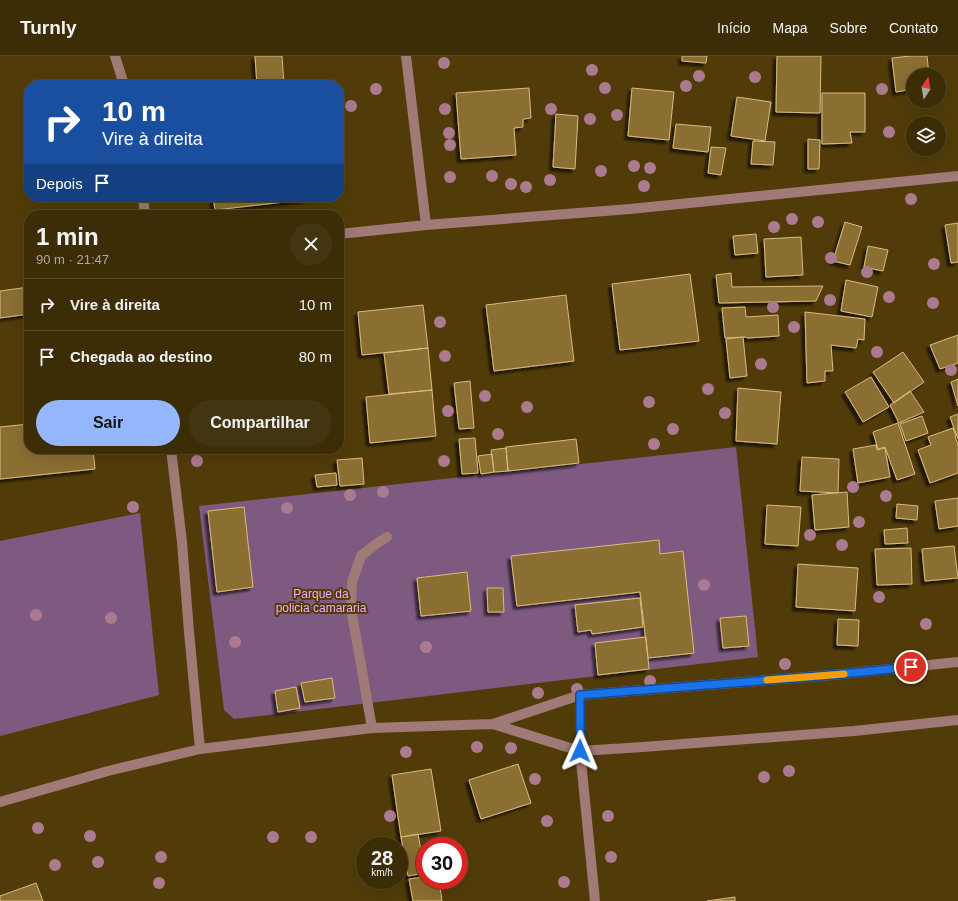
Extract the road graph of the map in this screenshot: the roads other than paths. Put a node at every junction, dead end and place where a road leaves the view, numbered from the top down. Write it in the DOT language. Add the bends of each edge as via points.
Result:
graph roads {
  1 [pos="115,56"];
  2 [pos="406,56"];
  3 [pos="122,80"];
  4 [pos="958,176"];
  5 [pos="426,225"];
  6 [pos="344,233"];
  7 [pos="172,454"];
  8 [pos="387,537"];
  9 [pos="958,662"];
  10 [pos="580,695"];
  11 [pos="958,720"];
  12 [pos="493,724"];
  13 [pos="372,728"];
  14 [pos="200,749"];
  15 [pos="580,751"];
  16 [pos="0,802"];
  17 [pos="595,901"];
  1 -- 3 [label="street"];
  2 -- 5 [label="street"];
  4 -- 5 [label="street" via="630,209"];
  5 -- 6 [label="street"];
  7 -- 14 [label="street"];
  8 -- 13 [label="street" via="362,556 352,582 351,608"];
  9 -- 10 [label="street"];
  10 -- 12 [label="street"];
  10 -- 15 [label="street"];
  11 -- 15 [label="street" via="838,732"];
  12 -- 13 [label="street"];
  12 -- 15 [label="street"];
  13 -- 14 [label="street"];
  14 -- 16 [label="street" via="108,771"];
  15 -- 17 [label="street"];
}
